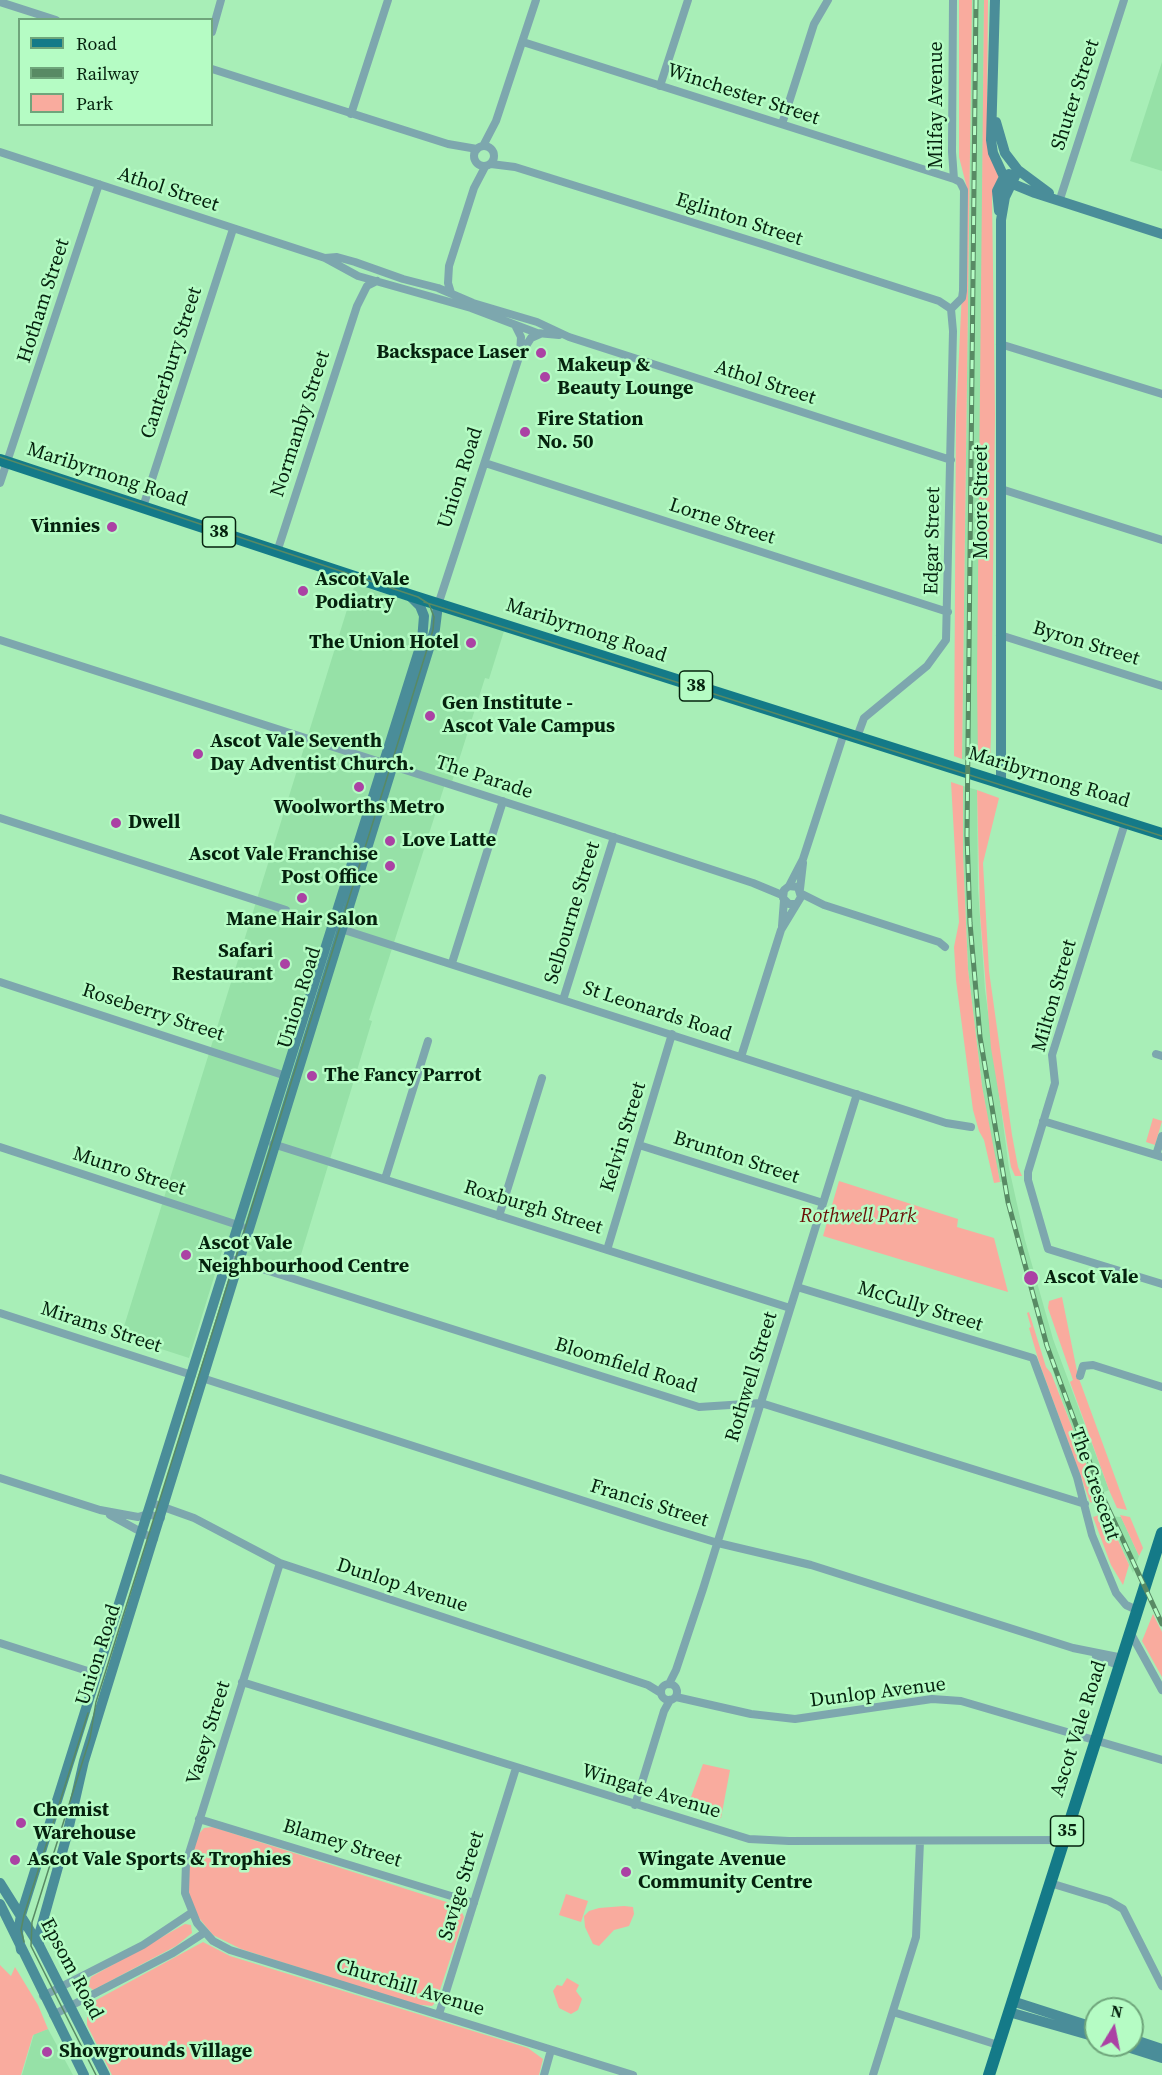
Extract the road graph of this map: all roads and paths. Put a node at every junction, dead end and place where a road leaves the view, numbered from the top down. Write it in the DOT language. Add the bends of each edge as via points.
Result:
graph roads {
  1 [pos="221,0"];
  2 [pos="388,0"];
  3 [pos="536,0"];
  4 [pos="688,0"];
  5 [pos="828,0"];
  6 [pos="953,0"];
  7 [pos="995,0"];
  8 [pos="1124,0"];
  9 [pos="0,2"];
  10 [pos="50,18"];
  11 [pos="213,28"];
  12 [pos="523,42"];
  13 [pos="213,69"];
  14 [pos="660,86"];
  15 [pos="994,113"];
  16 [pos="351,114"];
  17 [pos="782,124"];
  18 [pos="448,144"];
  19 [pos="487,150"];
  20 [pos="0,152"];
  21 [pos="475,161"];
  22 [pos="488,166"];
  23 [pos="515,167"];
  24 [pos="1017,170"];
  25 [pos="954,179"];
  26 [pos="1009,181"];
  27 [pos="99,184"];
  28 [pos="474,188"];
  29 [pos="1057,198"];
  30 [pos="233,229"];
  31 [pos="1162,234"];
  32 [pos="325,258"];
  33 [pos="358,263"];
  34 [pos="449,266"];
  35 [pos="371,268"];
  36 [pos="355,275"];
  37 [pos="373,281"];
  38 [pos="426,285"];
  39 [pos="449,291"];
  40 [pos="433,298"];
  41 [pos="357,306"];
  42 [pos="951,309"];
  43 [pos="522,317"];
  44 [pos="534,321"];
  45 [pos="519,329"];
  46 [pos="532,335"];
  47 [pos="569,337"];
  48 [pos="1000,344"];
  49 [pos="518,362"];
  50 [pos="1162,394"];
  51 [pos="951,460"];
  52 [pos="4,461"];
  53 [pos="485,463"];
  54 [pos="0,483"];
  55 [pos="1001,489"];
  56 [pos="143,507"];
  57 [pos="1162,540"];
  58 [pos="277,552"];
  59 [pos="406,594"];
  60 [pos="436,608"];
  61 [pos="453,609"];
  62 [pos="948,612"];
  63 [pos="436,627"];
  64 [pos="1000,635"];
  65 [pos="0,640"];
  66 [pos="422,641"];
  67 [pos="1162,686"];
  68 [pos="843,733"];
  69 [pos="857,737"];
  70 [pos="388,765"];
  71 [pos="1001,784"];
  72 [pos="503,801"];
  73 [pos="0,818"];
  74 [pos="1125,823"];
  75 [pos="1162,834"];
  76 [pos="614,837"];
  77 [pos="803,859"];
  78 [pos="785,892"];
  79 [pos="799,897"];
  80 [pos="286,910"];
  81 [pos="337,927"];
  82 [pos="781,930"];
  83 [pos="945,947"];
  84 [pos="452,963"];
  85 [pos="0,982"];
  86 [pos="563,999"];
  87 [pos="672,1034"];
  88 [pos="428,1041"];
  89 [pos="741,1057"];
  90 [pos="290,1077"];
  91 [pos="542,1078"];
  92 [pos="857,1094"];
  93 [pos="1043,1121"];
  94 [pos="971,1127"];
  95 [pos="1162,1136"];
  96 [pos="269,1143"];
  97 [pos="639,1145"];
  98 [pos="0,1147"];
  99 [pos="1159,1156"];
  100 [pos="385,1179"];
  101 [pos="823,1203"];
  102 [pos="499,1216"];
  103 [pos="243,1227"];
  104 [pos="607,1250"];
  105 [pos="233,1260"];
  106 [pos="1162,1284"];
  107 [pos="797,1287"];
  108 [pos="790,1308"];
  109 [pos="0,1313"];
  110 [pos="1033,1358"];
  111 [pos="1080,1376"];
  112 [pos="197,1377"];
  113 [pos="1162,1387"];
  114 [pos="761,1403"];
  115 [pos="0,1478"];
  116 [pos="1085,1504"];
  117 [pos="150,1508"];
  118 [pos="100,1510"];
  119 [pos="162,1512"];
  120 [pos="1162,1533"];
  121 [pos="142,1534"];
  122 [pos="154,1539"];
  123 [pos="718,1543"];
  124 [pos="280,1563"];
  125 [pos="1137,1610"];
  126 [pos="1131,1632"];
  127 [pos="0,1643"];
  128 [pos="1121,1662"];
  129 [pos="97,1674"];
  130 [pos="110,1679"];
  131 [pos="242,1682"];
  132 [pos="1162,1690"];
  133 [pos="669,1692"];
  134 [pos="1096,1740"];
  135 [pos="71,1757"];
  136 [pos="1162,1760"];
  137 [pos="84,1761"];
  138 [pos="516,1768"];
  139 [pos="635,1805"];
  140 [pos="199,1819"];
  141 [pos="920,1840"];
  142 [pos="1064,1840"];
  143 [pos="0,1883"];
  144 [pos="1050,1883"];
  145 [pos="474,1903"];
  146 [pos="0,1904"];
  147 [pos="191,1913"];
  148 [pos="21,1915"];
  149 [pos="204,1933"];
  150 [pos="39,1945"];
  151 [pos="21,1950"];
  152 [pos="1162,1986"];
  153 [pos="61,1987"];
  154 [pos="43,1996"];
  155 [pos="71,2007"];
  156 [pos="1011,2007"];
  157 [pos="893,2012"];
  158 [pos="439,2014"];
  159 [pos="53,2015"];
  160 [pos="1084,2025"];
  161 [pos="1084,2033"];
  162 [pos="1144,2043"];
  163 [pos="998,2045"];
  164 [pos="1162,2049"];
  165 [pos="551,2050"];
  166 [pos="1144,2052"];
  167 [pos="1162,2058"];
  168 [pos="84,2075"];
  169 [pos="105,2075"];
  170 [pos="544,2075"];
  171 [pos="633,2075"];
  172 [pos="873,2075"];
  173 [pos="988,2075"];
  1 -- 11 [label="street"];
  2 -- 16 [label="street"];
  3 -- 12 [label="street"];
  4 -- 14 [label="street"];
  5 -- 17 [label="street" via="816,18"];
  6 -- 25 [label="street, Milfay Avenue"];
  7 -- 15 [label="street"];
  8 -- 29 [label="street, Shuter Street"];
  9 -- 10 [label="street"];
  12 -- 14 [label="street, Winchester Street"];
  12 -- 19 [label="street"];
  13 -- 16 [label="street, Eglinton Street"];
  14 -- 17 [label="street, Winchester Street"];
  15 -- 24 [label="street" via="1002,146"];
  15 -- 26 [label="street" via="993,153"];
  16 -- 18 [label="street, Eglinton Street"];
  17 -- 25 [label="street, Winchester Street"];
  18 -- 19 [label="street, Eglinton Street"];
  18 -- 21 [label="street, Eglinton Street"];
  19 -- 21 [label="street"];
  19 -- 22 [label="street"];
  19 -- 23 [label="street, Eglinton Street"];
  20 -- 27 [label="street, Athol Street"];
  21 -- 22 [label="street, Eglinton Street"];
  21 -- 28 [label="street"];
  22 -- 23 [label="street, Eglinton Street"];
  22 -- 28 [label="street"];
  23 -- 42 [label="street, Eglinton Street" via="945,303"];
  24 -- 26 [label="street, Moore Street"];
  24 -- 29 [label="street"];
  25 -- 42 [label="street, Milfay Avenue" via="964,190 963,291 962,298"];
  26 -- 29 [label="street"];
  26 -- 48 [label="street, Moore Street" via="1001,220"];
  27 -- 30 [label="street, Athol Street"];
  27 -- 52 [label="street, Hotham Street"];
  28 -- 34 [label="street"];
  29 -- 31 [label="street"];
  30 -- 32 [label="street, Athol Street"];
  30 -- 56 [label="street, Canterbury Street"];
  32 -- 33 [label="street, Athol Street"];
  32 -- 36 [label="street, Athol Street"];
  33 -- 35 [label="street, Athol Street"];
  33 -- 36 [label="street, Normanby Street"];
  34 -- 38 [label="street" via="440,280"];
  34 -- 39 [label="street"];
  35 -- 37 [label="street"];
  35 -- 38 [label="street, Athol Street"];
  36 -- 37 [label="street, Athol Street"];
  36 -- 41 [label="street, Normanby Street" via="360,292"];
  37 -- 40 [label="street, Athol Street"];
  37 -- 41 [label="street, Normanby Street"];
  38 -- 39 [label="street, Athol Street"];
  39 -- 40 [label="street"];
  39 -- 43 [label="street, Athol Street" via="473,303"];
  40 -- 45 [label="street, Athol Street" via="503,319"];
  41 -- 58 [label="street, Normanby Street"];
  42 -- 51 [label="street, Edgar Street"];
  43 -- 44 [label="street, Athol Street"];
  43 -- 45 [label="street, Union Road"];
  44 -- 46 [label="street, Union Road"];
  44 -- 47 [label="street, Athol Street"];
  45 -- 46 [label="street, Athol Street"];
  45 -- 49 [label="street, Union Road"];
  46 -- 47 [label="street, Athol Street"];
  46 -- 49 [label="street, Union Road"];
  47 -- 51 [label="street, Athol Street"];
  48 -- 50 [label="street"];
  48 -- 55 [label="street, Moore Street"];
  49 -- 53 [label="street, Union Road"];
  51 -- 62 [label="street, Edgar Street"];
  52 -- 54 [label="street, Hotham Street"];
  52 -- 56 [label="main road, Maribyrnong Road / 38"];
  53 -- 60 [label="street, Union Road"];
  53 -- 62 [label="street, Lorne Street"];
  55 -- 57 [label="street"];
  55 -- 64 [label="street, Moore Street"];
  56 -- 58 [label="main road, Maribyrnong Road / 38"];
  58 -- 59 [label="main road, Maribyrnong Road / 38"];
  59 -- 60 [label="main road, Maribyrnong Road / 38"];
  59 -- 66 [label="street, Union Road" via="424,613"];
  60 -- 61 [label="main road, Maribyrnong Road / 38"];
  60 -- 63 [label="street, Union Road"];
  60 -- 66 [label="street, Union Road"];
  61 -- 63 [label="street, Union Road" via="441,615"];
  61 -- 68 [label="main road, Maribyrnong Road / 38"];
  62 -- 69 [label="street, Edgar Street" via="942,649 869,713"];
  63 -- 70 [label="street, Union Road"];
  64 -- 67 [label="street, Byron Street"];
  64 -- 71 [label="street, Moore Street"];
  65 -- 70 [label="street, The Parade"];
  66 -- 70 [label="street, Union Road"];
  68 -- 69 [label="main road, Maribyrnong Road / 38"];
  68 -- 77 [label="street"];
  69 -- 71 [label="main road, Maribyrnong Road / 38"];
  70 -- 72 [label="street, The Parade"];
  70 -- 81 [label="street, Union Road"];
  71 -- 74 [label="main road, Maribyrnong Road / 38"];
  72 -- 76 [label="street, The Parade"];
  72 -- 84 [label="street"];
  73 -- 80 [label="street"];
  74 -- 75 [label="main road, Maribyrnong Road / 38"];
  74 -- 93 [label="street, Milton Street" via="1052,1055 1055,1083"];
  76 -- 78 [label="street, The Parade"];
  76 -- 86 [label="street, Selbourne Street"];
  77 -- 78 [label="street"];
  77 -- 79 [label="street"];
  78 -- 79 [label="street"];
  78 -- 79 [label="street" via="789,904"];
  78 -- 82 [label="street"];
  79 -- 82 [label="street"];
  79 -- 83 [label="street"];
  81 -- 84 [label="street, St Leonards Road"];
  81 -- 90 [label="street, Union Road"];
  82 -- 89 [label="street"];
  84 -- 86 [label="street, St Leonards Road"];
  85 -- 90 [label="street, Roseberry Street"];
  86 -- 87 [label="street, St Leonards Road"];
  87 -- 89 [label="street, St Leonards Road"];
  87 -- 97 [label="street, Kelvin Street"];
  88 -- 100 [label="street"];
  89 -- 92 [label="street, St Leonards Road"];
  90 -- 96 [label="street, Union Road"];
  91 -- 102 [label="street"];
  92 -- 94 [label="street, St Leonards Road" via="946,1123"];
  92 -- 101 [label="street, Rothwell Street"];
  93 -- 99 [label="street"];
  93 -- 106 [label="street, Milton Street" via="1028,1180 1048,1249"];
  95 -- 99 [label="street"];
  96 -- 100 [label="street, Roxburgh Street"];
  96 -- 103 [label="street, Union Road"];
  97 -- 101 [label="street, Brunton Street"];
  97 -- 104 [label="street, Kelvin Street"];
  98 -- 103 [label="street, Munro Street"];
  100 -- 102 [label="street, Roxburgh Street"];
  101 -- 107 [label="street, Rothwell Street"];
  102 -- 104 [label="street, Roxburgh Street"];
  103 -- 105 [label="street, Union Road"];
  104 -- 108 [label="street, Roxburgh Street"];
  105 -- 112 [label="street, Union Road"];
  105 -- 114 [label="street, Bloomfield Road" via="699,1407"];
  107 -- 108 [label="street, Rothwell Street"];
  107 -- 110 [label="street, McCully Street"];
  108 -- 114 [label="street, Rothwell Street"];
  109 -- 112 [label="street, Mirams Street"];
  110 -- 116 [label="street, The Crescent"];
  111 -- 113 [label="street" via="1083,1366 1093,1365"];
  112 -- 117 [label="street, Union Road"];
  112 -- 119 [label="street, Union Road"];
  112 -- 123 [label="street, Francis Street"];
  114 -- 116 [label="street, Bloomfield Road"];
  114 -- 123 [label="street, Rothwell Street"];
  115 -- 118 [label="street"];
  116 -- 125 [label="street, The Crescent" via="1092,1535 1116,1593 1126,1605"];
  117 -- 118 [label="street, Dunlop Avenue" via="139,1517"];
  117 -- 119 [label="street, Dunlop Avenue"];
  117 -- 121 [label="street, Union Road"];
  118 -- 121 [label="street"];
  119 -- 122 [label="street, Union Road"];
  119 -- 124 [label="street, Dunlop Avenue" via="194,1518"];
  120 -- 125 [label="main road, Ascot Vale Road / 35"];
  121 -- 122 [label="street"];
  121 -- 129 [label="street, Union Road"];
  122 -- 130 [label="street, Union Road"];
  123 -- 128 [label="street, Francis Street" via="811,1564"];
  123 -- 133 [label="street, Rothwell Street"];
  124 -- 131 [label="street, Vasey Street"];
  124 -- 133 [label="street, Dunlop Avenue"];
  125 -- 126 [label="main road, Ascot Vale Road / 35"];
  126 -- 128 [label="main road, Ascot Vale Road / 35"];
  126 -- 132 [label="street"];
  127 -- 129 [label="street"];
  128 -- 134 [label="main road, Ascot Vale Road / 35"];
  129 -- 130 [label="street"];
  129 -- 135 [label="street, Union Road"];
  130 -- 137 [label="street, Union Road"];
  131 -- 138 [label="street, Wingate Avenue"];
  131 -- 140 [label="street, Vasey Street"];
  133 -- 134 [label="street, Dunlop Avenue" via="751,1714 795,1719 948,1699 982,1705"];
  133 -- 139 [label="street, Rothwell Street"];
  134 -- 136 [label="street, Dunlop Avenue"];
  134 -- 142 [label="main road, Ascot Vale Road / 35"];
  135 -- 137 [label="street"];
  135 -- 148 [label="street, Union Road"];
  137 -- 150 [label="street, Union Road"];
  138 -- 139 [label="street, Wingate Avenue"];
  138 -- 145 [label="street, Savige Street"];
  139 -- 141 [label="street, Wingate Avenue" via="758,1840"];
  140 -- 145 [label="street, Blamey Street"];
  140 -- 147 [label="street, Vasey Street" via="185,1866 184,1886"];
  141 -- 142 [label="street, Wingate Avenue"];
  141 -- 157 [label="street" via="918,1927"];
  142 -- 144 [label="main road, Ascot Vale Road / 35"];
  143 -- 148 [label="street, Epsom Road"];
  144 -- 152 [label="street" via="1123,1909"];
  144 -- 156 [label="main road, Ascot Vale Road / 35"];
  145 -- 158 [label="street, Savige Street"];
  146 -- 151 [label="street, Epsom Road"];
  147 -- 149 [label="street, Churchill Avenue"];
  147 -- 153 [label="street" via="159,1936"];
  148 -- 150 [label="street, Epsom Road"];
  148 -- 151 [label="street, Union Road"];
  149 -- 155 [label="street"];
  149 -- 158 [label="street, Churchill Avenue" via="230,1950"];
  150 -- 153 [label="street, Epsom Road"];
  151 -- 154 [label="street, Epsom Road"];
  153 -- 154 [label="street"];
  153 -- 155 [label="street, Epsom Road"];
  154 -- 159 [label="street, Epsom Road"];
  155 -- 159 [label="street"];
  155 -- 169 [label="street, Epsom Road"];
  156 -- 160 [label="street"];
  156 -- 161 [label="street"];
  156 -- 163 [label="main road, Ascot Vale Road / 35"];
  157 -- 163 [label="street"];
  157 -- 172 [label="street"];
  158 -- 165 [label="street, Churchill Avenue"];
  159 -- 168 [label="street, Epsom Road"];
  162 -- 164 [label="street"];
  163 -- 173 [label="main road, Ascot Vale Road / 35"];
  165 -- 170 [label="street"];
  165 -- 171 [label="street, Churchill Avenue"];
  166 -- 167 [label="street"];
}
